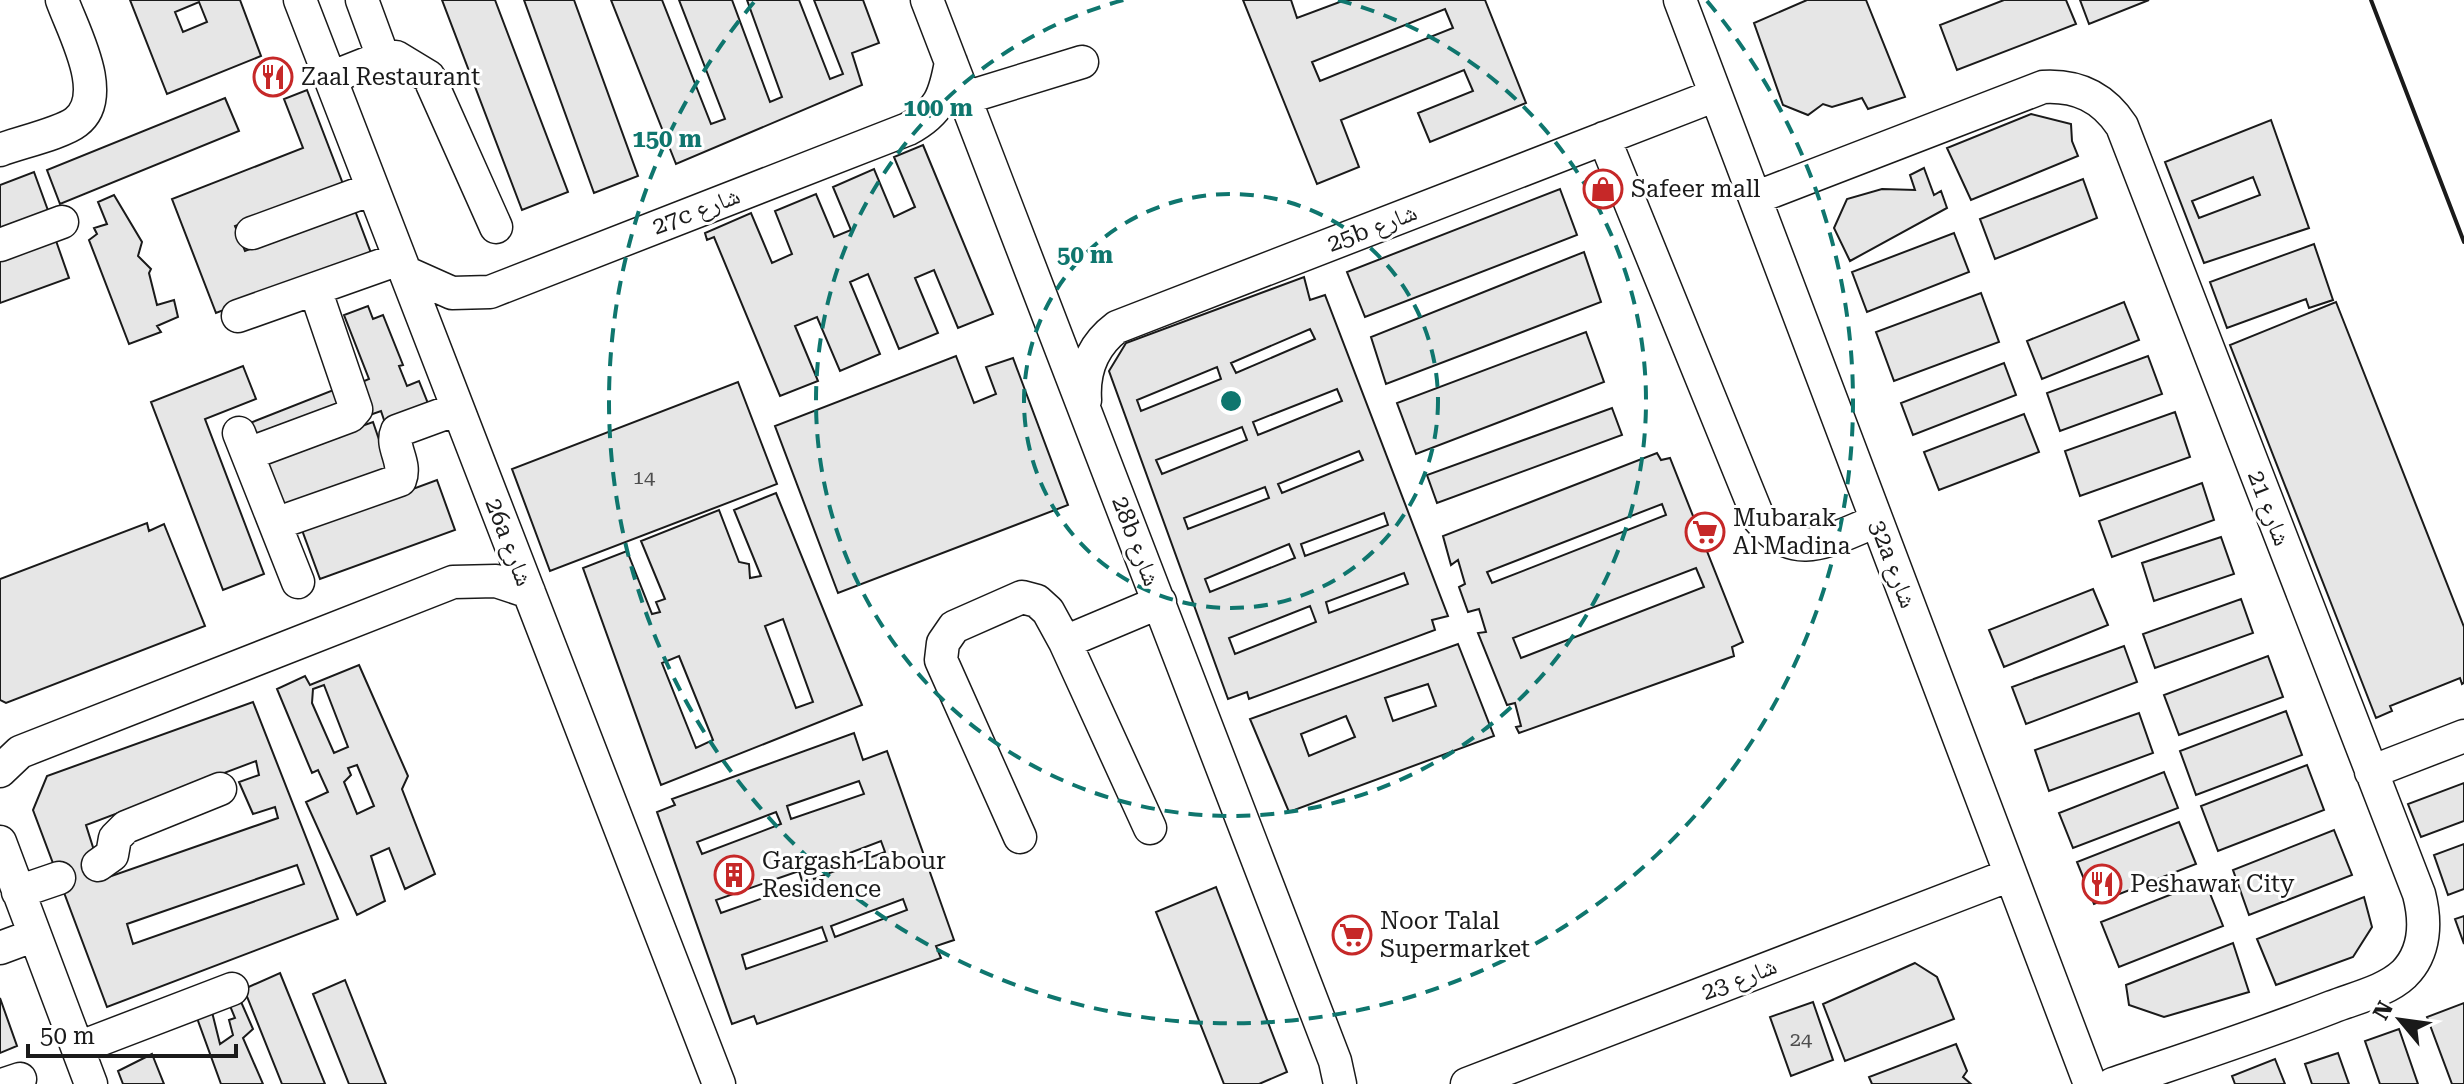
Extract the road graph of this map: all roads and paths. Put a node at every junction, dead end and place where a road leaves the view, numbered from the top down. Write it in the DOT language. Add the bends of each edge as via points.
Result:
graph roads {
  1 [pos="62,0"];
  2 [pos="300,0"];
  3 [pos="362,0"];
  4 [pos="927,0"];
  5 [pos="1680,0"];
  6 [pos="383,57"];
  7 [pos="951,62"];
  8 [pos="1082,62"];
  9 [pos="330,78"];
  10 [pos="1716,95"];
  11 [pos="965,98"];
  12 [pos="1604,138"];
  13 [pos="0,150"];
  14 [pos="372,189"];
  15 [pos="1755,198"];
  16 [pos="62,222"];
  17 [pos="496,227"];
  18 [pos="252,233"];
  19 [pos="0,245"];
  20 [pos="402,266"];
  21 [pos="315,289"];
  22 [pos="238,316"];
  23 [pos="457,409"];
  24 [pos="1087,411"];
  25 [pos="1877,521"];
  26 [pos="275,524"];
  27 [pos="298,582"];
  28 [pos="529,592"];
  29 [pos="1160,602"];
  30 [pos="1065,642"];
  31 [pos="2464,736"];
  32 [pos="0,771"];
  33 [pos="2371,772"];
  34 [pos="220,789"];
  35 [pos="1150,828"];
  36 [pos="1020,837"];
  37 [pos="0,842"];
  38 [pos="98,865"];
  39 [pos="2010,875"];
  40 [pos="59,878"];
  41 [pos="18,892"];
  42 [pos="35,935"];
  43 [pos="0,948"];
  44 [pos="232,989"];
  45 [pos="78,1048"];
  46 [pos="91,1084"];
  47 [pos="719,1084"];
  48 [pos="1340,1084"];
  49 [pos="1467,1084"];
  50 [pos="2090,1084"];
  51 [pos="2113,1084"];
  1 -- 13 [label="street" via="89,73 89,103 75,123"];
  2 -- 9 [label="street, 26a شارع"];
  3 -- 6 [label="street"];
  4 -- 7 [label="street, 28b شارع"];
  5 -- 10 [label="street, 32a شارع"];
  6 -- 9 [label="street"];
  6 -- 17 [label="street" via="396,57 429,77"];
  7 -- 11 [label="street, 28b شارع"];
  7 -- 20 [label="street, 27c شارع" via="937,107 908,129 490,292 452,293"];
  8 -- 11 [label="street"];
  9 -- 14 [label="street, 26a شارع"];
  10 -- 12 [label="street, 25b شارع"];
  10 -- 15 [label="street, 32a شارع"];
  11 -- 24 [label="street, 28b شارع"];
  12 -- 24 [label="street, 25b شارع" via="1117,327 1090,361"];
  12 -- 25 [label="street" via="1759,519 1771,535 1810,547"];
  14 -- 18 [label="street"];
  14 -- 20 [label="street, 26a شارع"];
  15 -- 25 [label="street, 32a شارع"];
  15 -- 33 [label="street, شارع 21" via="2043,87 2077,89 2104,104 2122,126"];
  16 -- 19 [label="street"];
  20 -- 21 [label="street"];
  20 -- 23 [label="street, 26a شارع"];
  21 -- 22 [label="street"];
  21 -- 26 [label="street" via="356,409 350,416 243,444"];
  23 -- 26 [label="street" via="397,431 400,480"];
  23 -- 28 [label="street, 26a شارع"];
  24 -- 29 [label="street, 28b شارع"];
  25 -- 39 [label="street, 32a شارع"];
  26 -- 27 [label="street"];
  28 -- 32 [label="street" via="496,581 453,582 20,752"];
  28 -- 47 [label="street, 26a شارع"];
  29 -- 30 [label="street"];
  29 -- 48 [label="street, 28b شارع"];
  30 -- 35 [label="street"];
  30 -- 36 [label="street" via="1048,611 1022,597 954,627 943,643 941,660"];
  31 -- 33 [label="street"];
  33 -- 51 [label="street, شارع 21" via="2422,909 2420,949 2405,973 2385,986 2259,1035"];
  34 -- 38 [label="street" via="126,827 115,838 112,855"];
  37 -- 41 [label="street"];
  39 -- 49 [label="street, شارع 23"];
  39 -- 50 [label="street, 32a شارع"];
  40 -- 41 [label="street"];
  41 -- 42 [label="street"];
  42 -- 43 [label="street"];
  42 -- 45 [label="street"];
  44 -- 45 [label="street"];
  45 -- 46 [label="street"];
}
